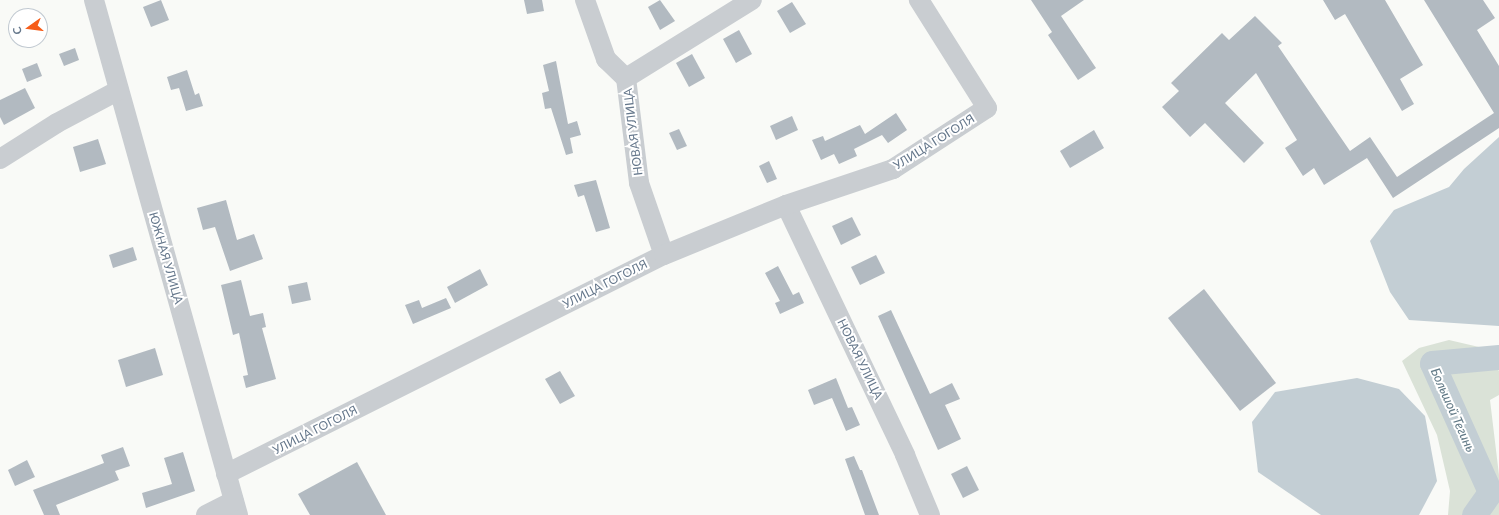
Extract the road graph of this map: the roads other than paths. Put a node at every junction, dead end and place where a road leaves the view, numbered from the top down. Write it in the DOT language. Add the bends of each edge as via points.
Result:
graph roads {
  1 [pos="94,0"];
  2 [pos="586,0"];
  3 [pos="752,0"];
  4 [pos="918,0"];
  5 [pos="626,78"];
  6 [pos="120,90"];
  7 [pos="0,159"];
  8 [pos="786,205"];
  9 [pos="664,255"];
  10 [pos="226,474"];
  11 [pos="236,508"];
  12 [pos="206,515"];
  13 [pos="930,515"];
  1 -- 6 [label="street, ЮЖНАЯ УЛИЦА"];
  2 -- 5 [label="street, НОВАЯ УЛИЦА" via="606,59"];
  3 -- 5 [label="street, НОВАЯ УЛИЦА"];
  4 -- 8 [label="street, УЛИЦА ГОГОЛЯ" via="987,108 893,169"];
  5 -- 9 [label="street, НОВАЯ УЛИЦА" via="638,183"];
  6 -- 7 [label="street" via="57,123"];
  6 -- 10 [label="street, ЮЖНАЯ УЛИЦА"];
  8 -- 9 [label="street, УЛИЦА ГОГОЛЯ"];
  8 -- 13 [label="street, НОВАЯ УЛИЦА" via="905,455"];
  9 -- 10 [label="street, УЛИЦА ГОГОЛЯ"];
  10 -- 11 [label="street, ЮЖНАЯ УЛИЦА"];
  11 -- 12 [label="street"];
}
